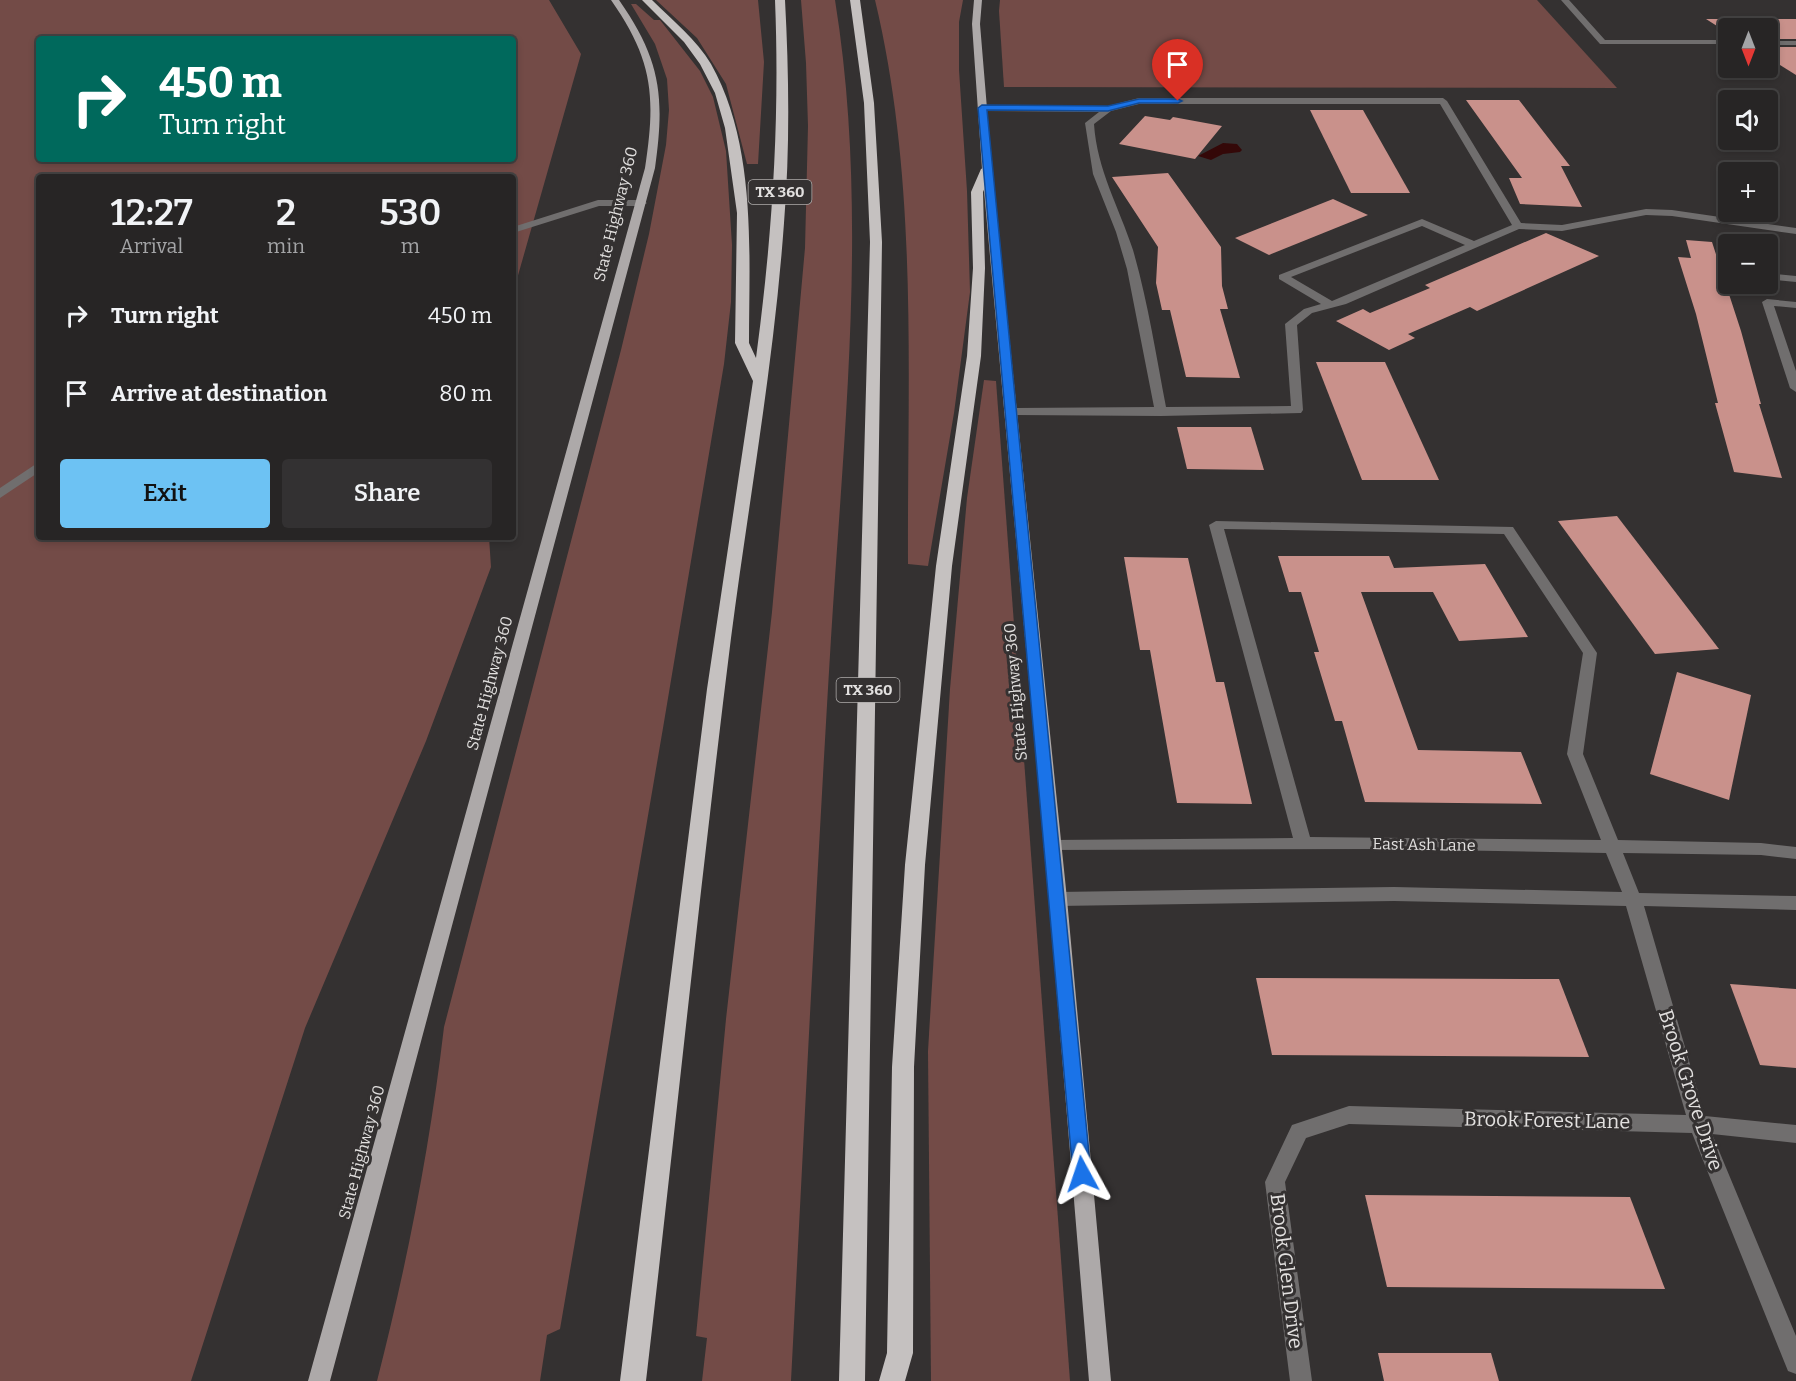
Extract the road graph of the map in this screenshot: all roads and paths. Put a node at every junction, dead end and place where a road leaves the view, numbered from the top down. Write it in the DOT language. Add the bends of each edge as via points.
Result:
graph roads {
  1 [pos="615,0"];
  2 [pos="647,0"];
  3 [pos="780,0"];
  4 [pos="855,0"];
  5 [pos="978,0"];
  6 [pos="1564,0"];
  7 [pos="1718,42"];
  8 [pos="1778,43"];
  9 [pos="1796,43"];
  10 [pos="982,108"];
  11 [pos="1108,109"];
  12 [pos="987,169"];
  13 [pos="642,203"];
  14 [pos="1518,226"];
  15 [pos="516,229"];
  16 [pos="1796,231"];
  17 [pos="1473,245"];
  18 [pos="1778,277"];
  19 [pos="1796,279"];
  20 [pos="1330,305"];
  21 [pos="1796,305"];
  22 [pos="761,383"];
  23 [pos="1796,388"];
  24 [pos="1010,412"];
  25 [pos="1161,412"];
  26 [pos="36,468"];
  27 [pos="0,494"];
  28 [pos="1303,843"];
  29 [pos="1051,846"];
  30 [pos="1612,846"];
  31 [pos="1796,853"];
  32 [pos="1058,899"];
  33 [pos="1633,900"];
  34 [pos="1796,903"];
  35 [pos="1698,1124"];
  36 [pos="1299,1131"];
  37 [pos="1796,1134"];
  38 [pos="1796,1363"];
  39 [pos="319,1381"];
  40 [pos="633,1381"];
  41 [pos="852,1381"];
  42 [pos="892,1381"];
  43 [pos="1100,1381"];
  44 [pos="1301,1381"];
  1 -- 13 [label="main road, State Highway 360" via="633,23 648,54 656,88 658,126"];
  2 -- 22 [label="highway" via="687,40 705,63 720,93 730,129 743,213 742,343"];
  3 -- 22 [label="highway, TX 360" via="782,164"];
  4 -- 41 [label="highway, TX 360" via="869,103 876,242"];
  5 -- 10 [label="main road, State Highway 360" via="975,24"];
  6 -- 7 [label="street" via="1603,42"];
  8 -- 9 [label="street"];
  10 -- 11 [label="street"];
  10 -- 12 [label="main road, State Highway 360"];
  11 -- 14 [label="street" via="1139,101 1443,101"];
  11 -- 25 [label="street" via="1089,123 1096,174 1126,245"];
  12 -- 24 [label="main road, State Highway 360"];
  12 -- 42 [label="highway" via="977,192 979,268 974,356 944,566 915,865 903,1067 900,1353"];
  13 -- 15 [label="street" via="598,203"];
  13 -- 39 [label="main road, State Highway 360"];
  14 -- 16 [label="street" via="1562,228 1646,212"];
  14 -- 17 [label="street"];
  17 -- 20 [label="street"];
  17 -- 20 [label="street" via="1422,222 1283,277"];
  18 -- 19 [label="street"];
  20 -- 25 [label="street" via="1308,311 1291,324 1297,410"];
  21 -- 23 [label="street" via="1766,297"];
  22 -- 40 [label="highway, TX 360" via="729,592"];
  24 -- 25 [label="street"];
  24 -- 29 [label="main road, State Highway 360"];
  26 -- 27 [label="street"];
  28 -- 29 [label="street, East Ash Lane"];
  28 -- 30 [label="street, East Ash Lane"];
  28 -- 30 [label="street, Brook Grove Drive" via="1216,525 1508,530 1590,653 1575,754"];
  29 -- 32 [label="main road, State Highway 360"];
  30 -- 31 [label="street, East Ash Lane"];
  30 -- 33 [label="street, Brook Grove Drive"];
  32 -- 33 [label="street" via="1394,894"];
  32 -- 43 [label="main road, State Highway 360"];
  33 -- 34 [label="street"];
  33 -- 35 [label="street, Brook Grove Drive"];
  35 -- 36 [label="street, Brook Forest Lane" via="1349,1114"];
  35 -- 37 [label="street, Brook Forest Lane"];
  35 -- 38 [label="street, Brook Grove Drive"];
  36 -- 44 [label="street, Brook Glen Drive" via="1275,1182"];
}
